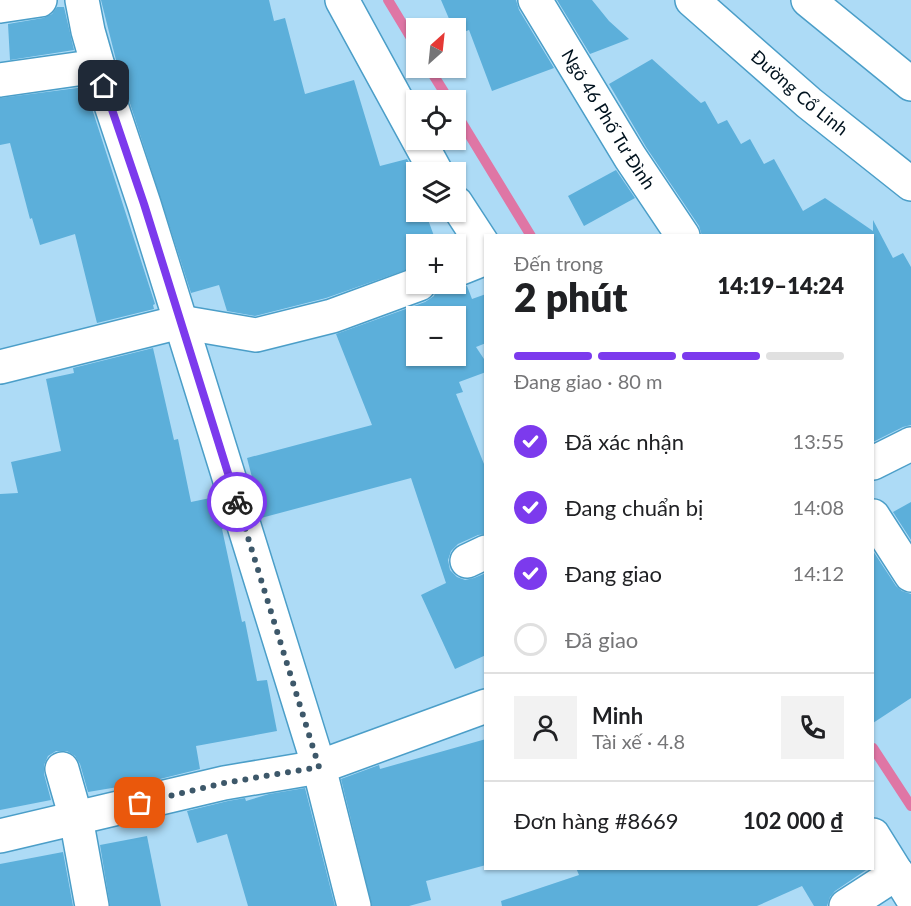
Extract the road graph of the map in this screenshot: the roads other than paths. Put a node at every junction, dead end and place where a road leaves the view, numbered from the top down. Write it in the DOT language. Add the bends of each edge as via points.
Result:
graph roads {
  1 [pos="40,0"];
  2 [pos="82,0"];
  3 [pos="342,0"];
  4 [pos="535,0"];
  5 [pos="692,0"];
  6 [pos="808,0"];
  7 [pos="0,6"];
  8 [pos="98,66"];
  9 [pos="0,80"];
  10 [pos="911,84"];
  11 [pos="431,162"];
  12 [pos="911,184"];
  13 [pos="466,218"];
  14 [pos="682,234"];
  15 [pos="484,246"];
  16 [pos="484,259"];
  17 [pos="466,266"];
  18 [pos="406,289"];
  19 [pos="180,322"];
  20 [pos="0,366"];
  21 [pos="911,444"];
  22 [pos="874,462"];
  23 [pos="874,518"];
  24 [pos="911,575"];
  25 [pos="484,707"];
  26 [pos="319,767"];
  27 [pos="62,769"];
  28 [pos="76,818"];
  29 [pos="0,836"];
  30 [pos="874,837"];
  31 [pos="904,884"];
  32 [pos="92,906"];
  33 [pos="354,906"];
  34 [pos="846,906"];
  1 -- 7 [label="street"];
  2 -- 8 [label="street"];
  3 -- 11 [label="street"];
  4 -- 14 [label="street, Ngõ 46 Phố Tư Đình" via="630,158"];
  5 -- 12 [label="street, Đường Cổ Linh"];
  6 -- 10 [label="street"];
  8 -- 9 [label="street"];
  8 -- 19 [label="street"];
  13 -- 15 [label="street"];
  16 -- 17 [label="street"];
  18 -- 19 [label="street" via="332,316 256,335"];
  19 -- 20 [label="street"];
  19 -- 26 [label="street"];
  21 -- 22 [label="street"];
  23 -- 24 [label="street"];
  25 -- 26 [label="street"];
  26 -- 28 [label="street" via="224,783"];
  26 -- 33 [label="street"];
  27 -- 28 [label="street"];
  28 -- 29 [label="street"];
  28 -- 32 [label="street"];
  30 -- 31 [label="street"];
  31 -- 34 [label="street"];
}
